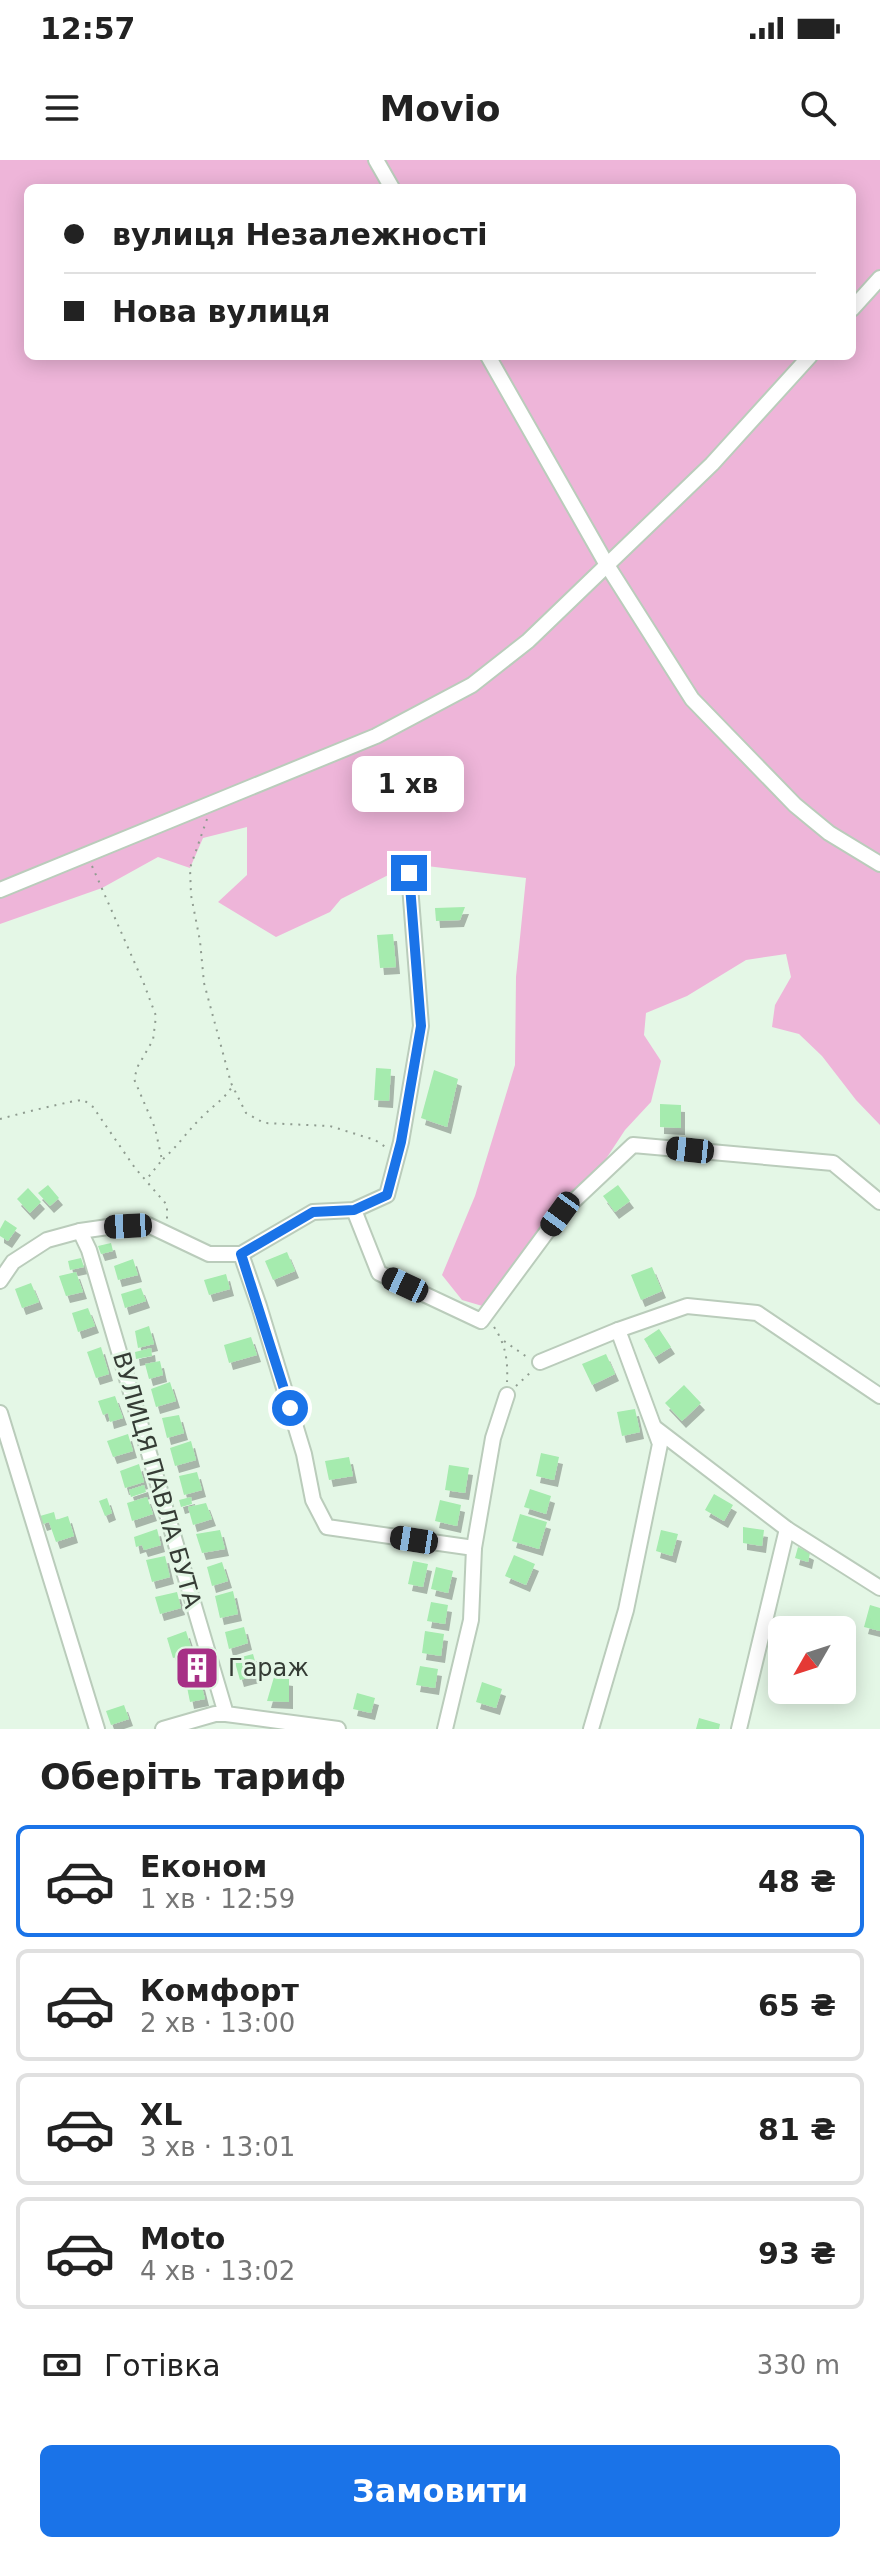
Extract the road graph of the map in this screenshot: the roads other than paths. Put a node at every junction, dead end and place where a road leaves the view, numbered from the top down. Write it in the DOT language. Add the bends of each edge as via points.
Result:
graph roads {
  1 [pos="376,160"];
  2 [pos="390,184"];
  3 [pos="880,278"];
  4 [pos="856,305"];
  5 [pos="490,360"];
  6 [pos="806,360"];
  7 [pos="607,565"];
  8 [pos="880,864"];
  9 [pos="409,873"];
  10 [pos="0,890"];
  11 [pos="880,1202"];
  12 [pos="354,1210"];
  13 [pos="80,1231"];
  14 [pos="241,1254"];
  15 [pos="0,1281"];
  16 [pos="618,1330"];
  17 [pos="540,1362"];
  18 [pos="507,1395"];
  19 [pos="880,1396"];
  20 [pos="0,1413"];
  21 [pos="655,1428"];
  22 [pos="787,1529"];
  23 [pos="474,1548"];
  24 [pos="880,1588"];
  25 [pos="226,1714"];
  26 [pos="97,1729"];
  27 [pos="163,1729"];
  28 [pos="338,1729"];
  29 [pos="445,1729"];
  30 [pos="591,1729"];
  31 [pos="739,1729"];
  1 -- 2 [label="street"];
  3 -- 4 [label="street"];
  5 -- 7 [label="street"];
  6 -- 7 [label="street" via="712,464"];
  7 -- 8 [label="street" via="692,699 795,805"];
  7 -- 10 [label="street" via="528,641 472,685 376,736"];
  9 -- 12 [label="street" via="421,1026 387,1195"];
  11 -- 12 [label="street" via="833,1163 633,1145 560,1214 481,1321 379,1273"];
  12 -- 14 [label="street" via="313,1212"];
  13 -- 14 [label="street" via="148,1225 209,1254"];
  13 -- 15 [label="street" via="35,1247 13,1262"];
  13 -- 25 [label="street, ВУЛИЦЯ ПАВЛА БУТА"];
  14 -- 23 [label="street" via="313,1500 327,1527"];
  16 -- 17 [label="street"];
  16 -- 19 [label="street" via="687,1306 757,1313"];
  16 -- 21 [label="street"];
  18 -- 23 [label="street" via="493,1438"];
  20 -- 26 [label="street"];
  21 -- 22 [label="street"];
  21 -- 30 [label="street" via="660,1444 626,1610"];
  22 -- 24 [label="street"];
  22 -- 31 [label="street"];
  23 -- 29 [label="street" via="471,1620"];
  25 -- 27 [label="street"];
  25 -- 28 [label="street"];
}
